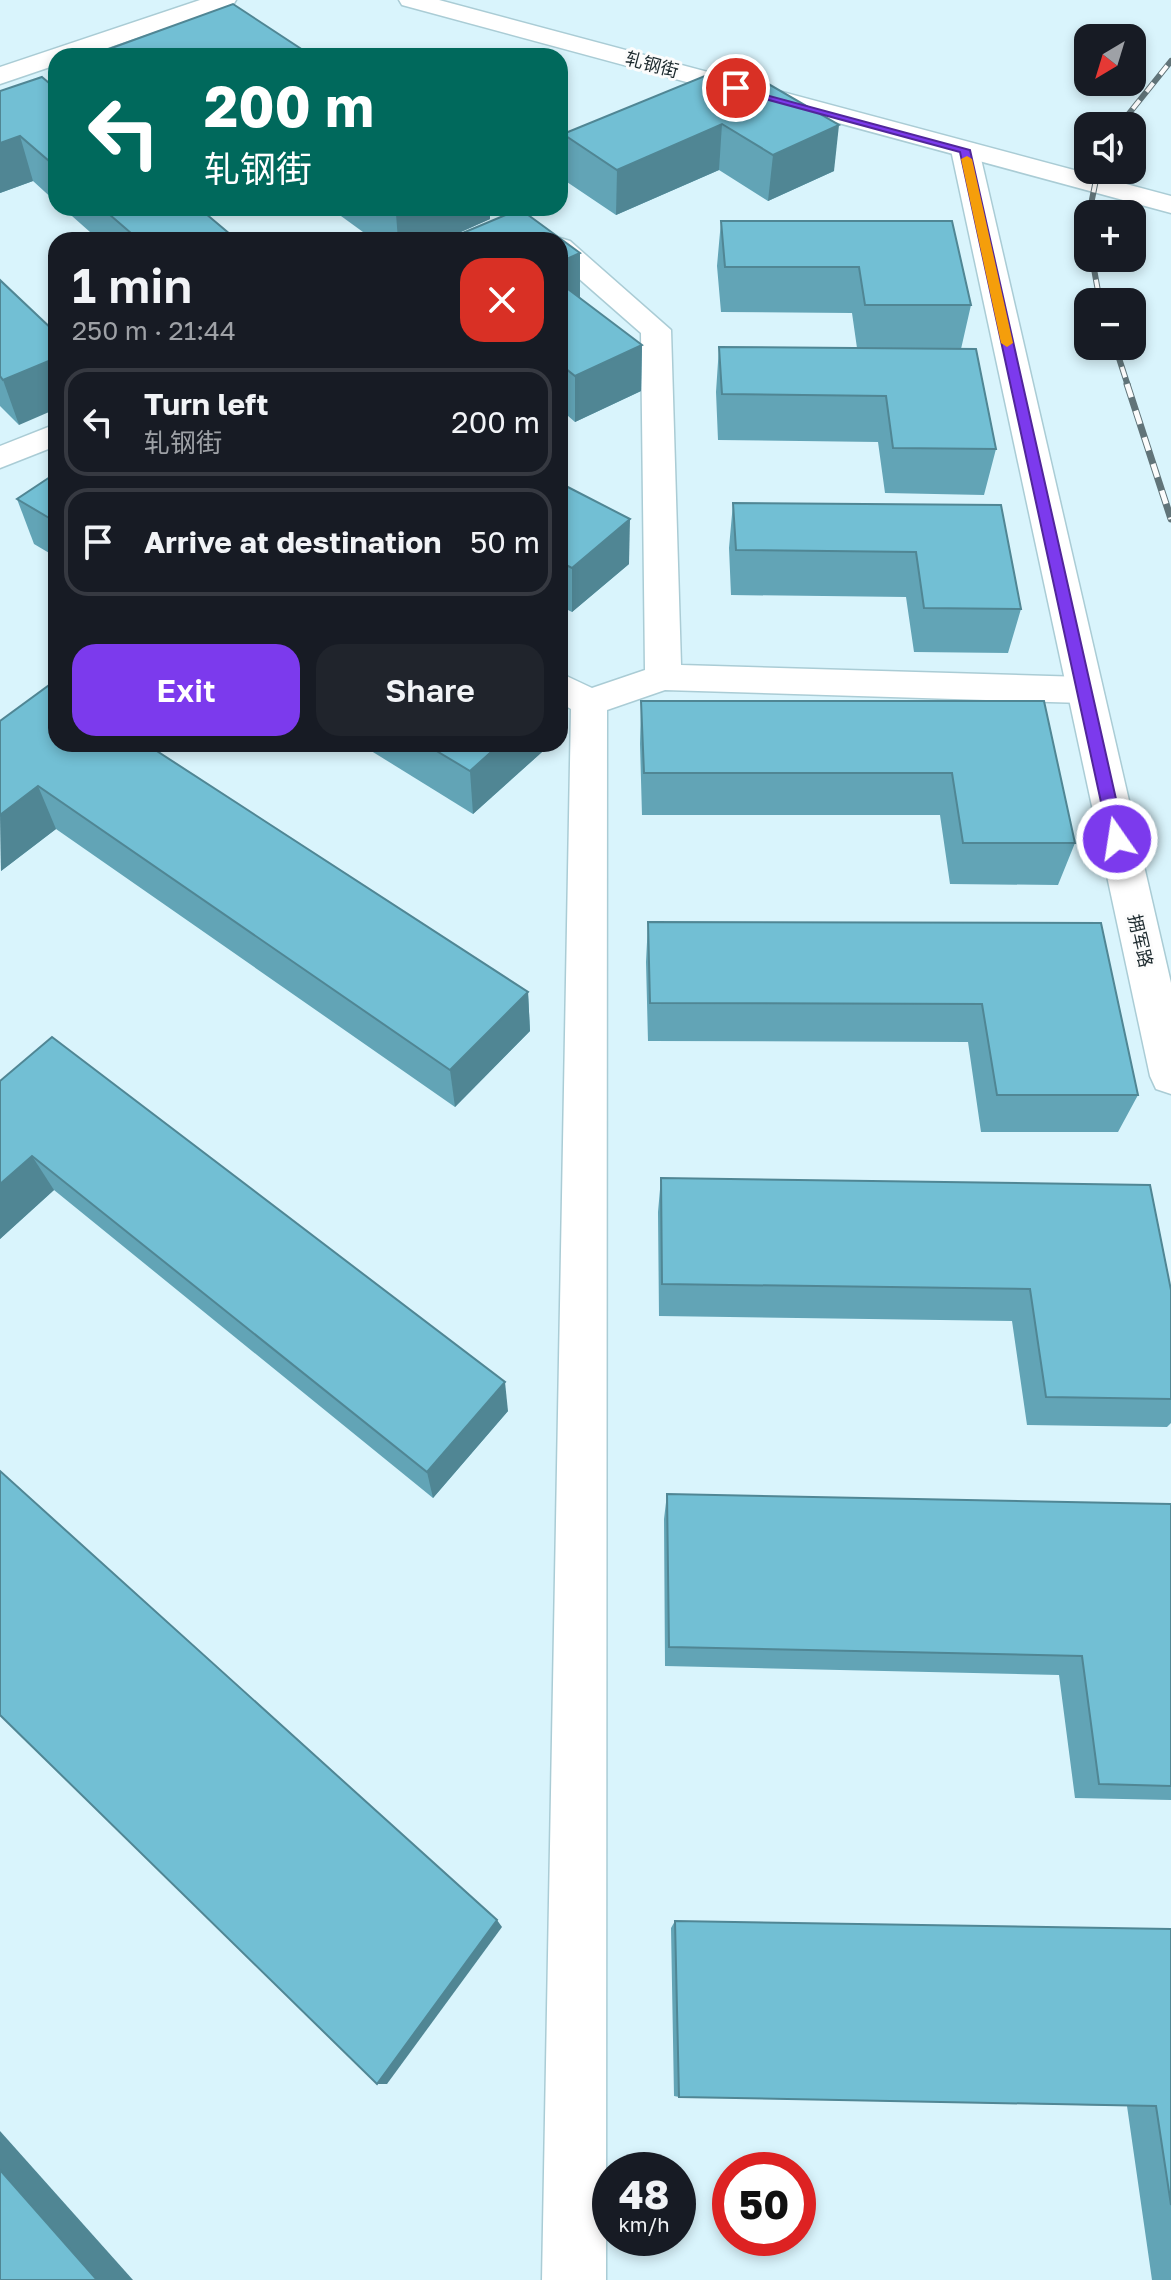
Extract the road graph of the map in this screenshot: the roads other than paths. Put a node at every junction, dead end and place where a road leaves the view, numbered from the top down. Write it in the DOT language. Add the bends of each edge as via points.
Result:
graph roads {
  1 [pos="224,0"];
  2 [pos="411,0"];
  3 [pos="84,48"];
  4 [pos="48,60"];
  5 [pos="0,76"];
  6 [pos="965,150"];
  7 [pos="1171,205"];
  8 [pos="568,257"];
  9 [pos="48,437"];
  10 [pos="0,458"];
  11 [pos="663,677"];
  12 [pos="1083,690"];
  13 [pos="575,694"];
  14 [pos="1171,1076"];
  15 [pos="574,2280"];
  1 -- 3 [label="street"];
  2 -- 6 [label="street, 轧钢街"];
  4 -- 5 [label="street"];
  6 -- 7 [label="street, 轧钢街"];
  6 -- 12 [label="street, 拥军路"];
  8 -- 11 [label="street" via="656,330"];
  9 -- 10 [label="street"];
  11 -- 12 [label="street"];
  11 -- 13 [label="street"];
  12 -- 14 [label="street, 拥军路"];
  13 -- 15 [label="street"];
}
